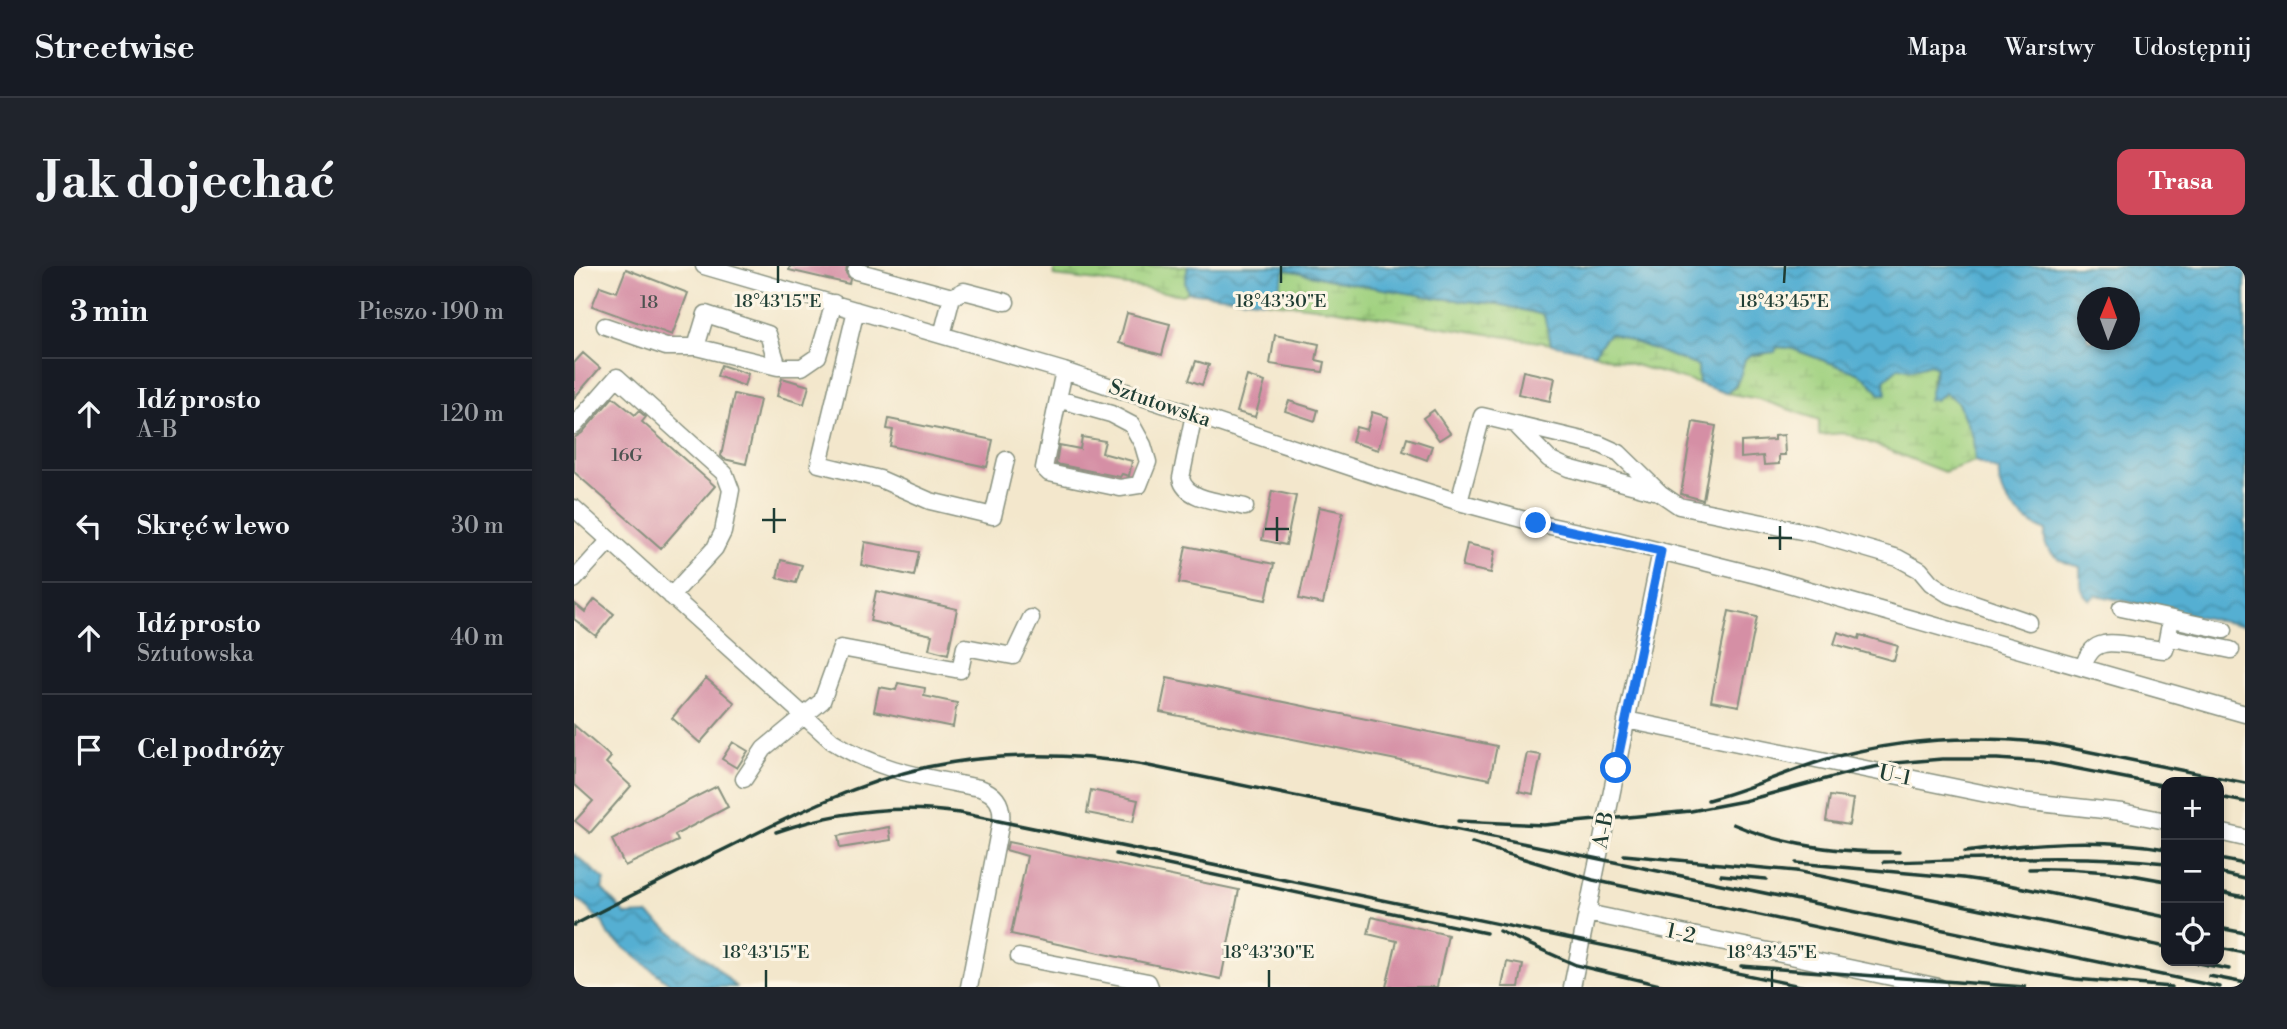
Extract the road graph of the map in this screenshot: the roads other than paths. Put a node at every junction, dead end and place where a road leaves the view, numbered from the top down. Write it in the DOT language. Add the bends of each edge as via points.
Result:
graph roads {
  1 [pos="704,266"];
  2 [pos="856,271"];
  3 [pos="952,297"];
  4 [pos="1006,302"];
  5 [pos="834,303"];
  6 [pos="856,310"];
  7 [pos="605,326"];
  8 [pos="942,335"];
  9 [pos="696,347"];
  10 [pos="778,367"];
  11 [pos="1064,371"];
  12 [pos="1058,400"];
  13 [pos="1194,414"];
  14 [pos="1515,424"];
  15 [pos="574,426"];
  16 [pos="1006,460"];
  17 [pos="1660,493"];
  18 [pos="1458,502"];
  19 [pos="1245,507"];
  20 [pos="574,508"];
  21 [pos="610,540"];
  22 [pos="1661,551"];
  23 [pos="574,580"];
  24 [pos="671,596"];
  25 [pos="2120,608"];
  26 [pos="1031,618"];
  27 [pos="2171,619"];
  28 [pos="2029,622"];
  29 [pos="2224,630"];
  30 [pos="2168,637"];
  31 [pos="2231,650"];
  32 [pos="2084,668"];
  33 [pos="2245,713"];
  34 [pos="806,716"];
  35 [pos="1626,720"];
  36 [pos="744,779"];
  37 [pos="2161,820"];
  38 [pos="2224,833"];
  39 [pos="2245,838"];
  40 [pos="1587,913"];
  41 [pos="1019,957"];
  42 [pos="969,987"];
  43 [pos="1150,987"];
  44 [pos="1572,987"];
  45 [pos="1939,987"];
  1 -- 5 [label="street, Sztutowska"];
  2 -- 3 [label="street"];
  3 -- 4 [label="street" via="964,290"];
  3 -- 8 [label="street"];
  5 -- 6 [label="street, Sztutowska"];
  5 -- 10 [label="street" via="818,356 803,367"];
  6 -- 8 [label="street, Sztutowska"];
  6 -- 16 [label="street" via="819,464 880,479 930,501 993,516"];
  7 -- 9 [label="street" via="666,347"];
  8 -- 11 [label="street, Sztutowska"];
  9 -- 10 [label="street"];
  9 -- 10 [label="street" via="706,314 768,334"];
  11 -- 12 [label="street"];
  11 -- 13 [label="street, Sztutowska"];
  12 -- 12 [label="street" via="1111,414 1132,425 1148,462 1139,485 1120,488 1049,473 1044,468"];
  13 -- 18 [label="street, Sztutowska"];
  13 -- 19 [label="street" via="1182,485 1192,495"];
  14 -- 17 [label="street" via="1549,459"];
  14 -- 17 [label="street" via="1619,453"];
  14 -- 18 [label="street" via="1482,416"];
  15 -- 24 [label="street" via="617,377 725,474 731,490 723,532 715,548"];
  17 -- 28 [label="street" via="1679,506 1816,534 1898,558 1948,594"];
  18 -- 22 [label="street, Sztutowska"];
  20 -- 21 [label="street"];
  21 -- 23 [label="street"];
  21 -- 24 [label="street"];
  22 -- 32 [label="street, Sztutowska"];
  22 -- 35 [label="street, A-B"];
  24 -- 34 [label="street"];
  25 -- 27 [label="street"];
  26 -- 34 [label="street" via="1013,656 965,647 960,670 841,648 822,701"];
  27 -- 29 [label="street"];
  27 -- 30 [label="street"];
  30 -- 31 [label="street"];
  30 -- 32 [label="street" via="2165,650 2105,643 2087,656"];
  32 -- 33 [label="street, Sztutowska"];
  34 -- 36 [label="street" via="764,749"];
  34 -- 42 [label="street" via="856,756 904,773 980,788 998,800 1001,821"];
  35 -- 37 [label="street, U-1" via="2021,801"];
  35 -- 40 [label="street, A-B"];
  38 -- 39 [label="street"];
  40 -- 44 [label="street, A-B"];
  40 -- 45 [label="street, 1-2"];
  41 -- 43 [label="street" via="1147,982"];
}
